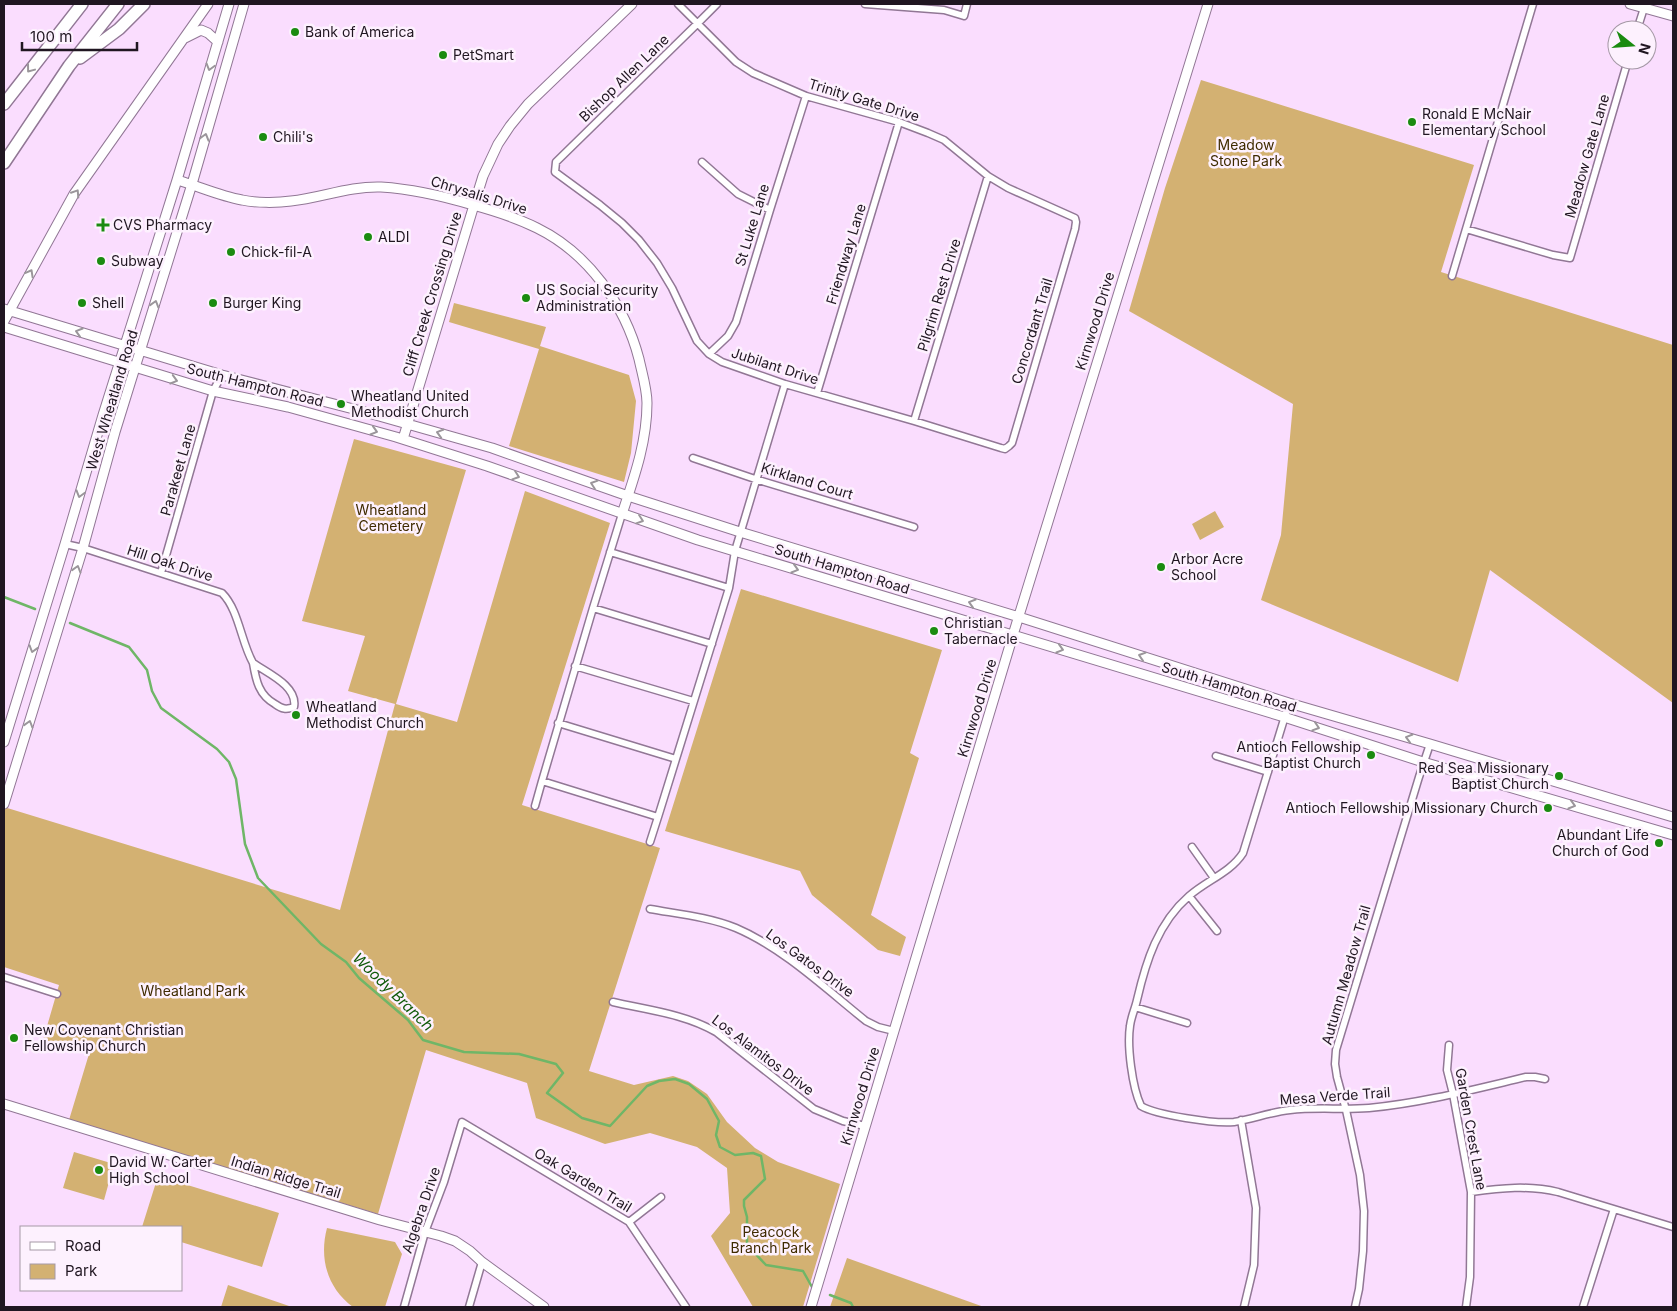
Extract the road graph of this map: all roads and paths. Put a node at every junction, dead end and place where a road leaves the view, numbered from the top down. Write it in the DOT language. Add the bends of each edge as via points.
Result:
graph roads {
  1 [pos="82,4"];
  2 [pos="118,4"];
  3 [pos="144,4"];
  4 [pos="208,4"];
  5 [pos="229,4"];
  6 [pos="244,4"];
  7 [pos="632,4"];
  8 [pos="678,4"];
  9 [pos="717,4"];
  10 [pos="865,4"];
  11 [pos="967,4"];
  12 [pos="1208,4"];
  13 [pos="1533,4"];
  14 [pos="1630,4"];
  15 [pos="1644,8"];
  16 [pos="1673,16"];
  17 [pos="1640,20"];
  18 [pos="697,24"];
  19 [pos="183,39"];
  20 [pos="218,42"];
  21 [pos="69,66"];
  22 [pos="1625,70"];
  23 [pos="806,96"];
  24 [pos="4,104"];
  25 [pos="899,122"];
  26 [pos="702,162"];
  27 [pos="4,163"];
  28 [pos="555,172"];
  29 [pos="988,176"];
  30 [pos="177,180"];
  31 [pos="192,184"];
  32 [pos="474,205"];
  33 [pos="770,210"];
  34 [pos="1076,222"];
  35 [pos="1466,229"];
  36 [pos="1452,276"];
  37 [pos="6,310"];
  38 [pos="4,321"];
  39 [pos="4,327"];
  40 [pos="125,347"];
  41 [pos="141,351"];
  42 [pos="709,354"];
  43 [pos="120,363"];
  44 [pos="136,368"];
  45 [pos="222,375"];
  46 [pos="784,384"];
  47 [pos="213,391"];
  48 [pos="817,394"];
  49 [pos="914,421"];
  50 [pos="407,424"];
  51 [pos="403,439"];
  52 [pos="1009,446"];
  53 [pos="492,448"];
  54 [pos="693,458"];
  55 [pos="487,466"];
  56 [pos="755,479"];
  57 [pos="628,496"];
  58 [pos="622,514"];
  59 [pos="914,527"];
  60 [pos="740,532"];
  61 [pos="65,544"];
  62 [pos="83,548"];
  63 [pos="734,551"];
  64 [pos="610,552"];
  65 [pos="161,573"];
  66 [pos="729,588"];
  67 [pos="593,608"];
  68 [pos="1019,617"];
  69 [pos="1013,635"];
  70 [pos="712,644"];
  71 [pos="253,663"];
  72 [pos="576,666"];
  73 [pos="693,701"];
  74 [pos="1288,703"];
  75 [pos="1284,717"];
  76 [pos="558,723"];
  77 [pos="5,739"];
  78 [pos="23,742"];
  79 [pos="1430,744"];
  80 [pos="1216,756"];
  81 [pos="676,759"];
  82 [pos="1423,762"];
  83 [pos="1268,772"];
  84 [pos="542,782"];
  85 [pos="1619,800"];
  86 [pos="4,804"];
  87 [pos="535,806"];
  88 [pos="658,817"];
  89 [pos="1673,817"];
  90 [pos="1613,818"];
  91 [pos="1673,835"];
  92 [pos="650,842"];
  93 [pos="1192,847"];
  94 [pos="1214,878"];
  95 [pos="1189,896"];
  96 [pos="650,910"];
  97 [pos="1218,931"];
  98 [pos="4,977"];
  99 [pos="57,994"];
  100 [pos="614,1002"];
  101 [pos="1135,1007"];
  102 [pos="1187,1023"];
  103 [pos="894,1031"];
  104 [pos="1449,1045"];
  105 [pos="1545,1079"];
  106 [pos="1453,1094"];
  107 [pos="4,1104"];
  108 [pos="1346,1110"];
  109 [pos="1241,1120"];
  110 [pos="462,1122"];
  111 [pos="865,1126"];
  112 [pos="1471,1192"];
  113 [pos="661,1197"];
  114 [pos="1614,1209"];
  115 [pos="629,1222"];
  116 [pos="1673,1227"];
  117 [pos="425,1232"];
  118 [pos="482,1262"];
  119 [pos="404,1307"];
  120 [pos="469,1307"];
  121 [pos="544,1307"];
  122 [pos="686,1307"];
  123 [pos="811,1307"];
  124 [pos="1244,1307"];
  125 [pos="1355,1307"];
  126 [pos="1466,1307"];
  127 [pos="1583,1307"];
  1 -- 24 [label="highway, one-way"];
  2 -- 21 [label="highway"];
  3 -- 21 [label="highway" via="119,29"];
  4 -- 19 [label="main road"];
  5 -- 20 [label="main road, West Wheatland Road"];
  31 -- 6 [label="main road, West Wheatland Road, one-way"];
  7 -- 32 [label="main road, Cliff Creek Crossing Drive" via="528,104 510,126 487,168"];
  8 -- 18 [label="street, Trinity Gate Drive"];
  9 -- 18 [label="street, Bishop Allen Lane"];
  10 -- 11 [label="street" via="944,10 964,16"];
  12 -- 68 [label="main road, Kirnwood Drive"];
  13 -- 35 [label="street"];
  14 -- 15 [label="main road"];
  15 -- 16 [label="main road"];
  15 -- 17 [label="street"];
  18 -- 23 [label="street, Trinity Gate Drive" via="736,62 763,78"];
  18 -- 28 [label="street, Bishop Allen Lane" via="556,162"];
  19 -- 20 [label="main road" via="201,30"];
  37 -- 19 [label="main road, one-way" via="74,194"];
  20 -- 30 [label="main road, West Wheatland Road, one-way"];
  21 -- 27 [label="highway"];
  22 -- 35 [label="street, Meadow Gate Lane" via="1570,258"];
  23 -- 25 [label="street, Trinity Gate Drive"];
  23 -- 33 [label="street, St Luke Lane"];
  25 -- 29 [label="street, Trinity Gate Drive" via="944,140"];
  25 -- 48 [label="street, Friendway Lane"];
  26 -- 33 [label="street" via="738,194"];
  28 -- 42 [label="street, Jubilant Drive" via="600,205 639,240 672,288 693,335"];
  29 -- 34 [label="street, Trinity Gate Drive" via="1036,202 1072,216"];
  29 -- 49 [label="street, Pilgrim Rest Drive"];
  30 -- 31 [label="main road, Chrysalis Drive"];
  30 -- 40 [label="main road, West Wheatland Road"];
  31 -- 32 [label="main road, Chrysalis Drive" via="242,200 291,201 348,189 380,187 436,194"];
  41 -- 31 [label="main road, West Wheatland Road, one-way"];
  32 -- 50 [label="main road, Cliff Creek Crossing Drive"];
  32 -- 57 [label="main road, Chrysalis Drive" via="520,220 558,240 596,275 621,312 635,343 647,402 638,466"];
  33 -- 42 [label="street, St Luke Lane" via="736,322 728,336"];
  34 -- 52 [label="street, Concordant Trail"];
  35 -- 36 [label="street"];
  37 -- 38 [label="main road"];
  40 -- 37 [label="main road, South Hampton Road, one-way"];
  39 -- 43 [label="main road, South Hampton Road"];
  40 -- 41 [label="main road, South Hampton Road"];
  40 -- 43 [label="main road, West Wheatland Road"];
  41 -- 44 [label="main road, West Wheatland Road"];
  41 -- 45 [label="main road, South Hampton Road"];
  42 -- 46 [label="street, Jubilant Drive" via="728,365"];
  43 -- 44 [label="main road, South Hampton Road"];
  43 -- 61 [label="main road, West Wheatland Road, one-way"];
  44 -- 47 [label="main road, South Hampton Road, one-way"];
  44 -- 62 [label="main road, West Wheatland Road"];
  45 -- 47 [label="street, Parakeet Lane"];
  45 -- 50 [label="main road, South Hampton Road"];
  46 -- 48 [label="street, Jubilant Drive"];
  46 -- 56 [label="street"];
  47 -- 51 [label="main road, South Hampton Road, one-way" via="288,407"];
  47 -- 65 [label="street, Parakeet Lane"];
  48 -- 49 [label="street, Jubilant Drive"];
  49 -- 52 [label="street, Jubilant Drive" via="1001,448"];
  50 -- 51 [label="main road, Cliff Creek Crossing Drive"];
  53 -- 50 [label="main road, South Hampton Road, one-way"];
  51 -- 55 [label="main road, South Hampton Road"];
  53 -- 55 [label="main road"];
  57 -- 53 [label="main road, South Hampton Road, one-way"];
  54 -- 56 [label="street, Kirkland Court"];
  55 -- 58 [label="main road, South Hampton Road, one-way"];
  56 -- 59 [label="street, Kirkland Court"];
  56 -- 60 [label="street"];
  57 -- 58 [label="main road, Chrysalis Drive"];
  57 -- 60 [label="main road, South Hampton Road"];
  58 -- 63 [label="main road, South Hampton Road, one-way"];
  58 -- 64 [label="street"];
  60 -- 63 [label="street"];
  68 -- 60 [label="main road, South Hampton Road, one-way"];
  61 -- 62 [label="street, Hill Oak Drive"];
  61 -- 77 [label="main road, West Wheatland Road, one-way"];
  62 -- 65 [label="street, Hill Oak Drive"];
  78 -- 62 [label="main road, West Wheatland Road, one-way"];
  63 -- 66 [label="street"];
  63 -- 69 [label="main road, South Hampton Road, one-way"];
  64 -- 66 [label="street"];
  64 -- 67 [label="street"];
  65 -- 71 [label="street, Hill Oak Drive" via="217,591 226,597"];
  66 -- 70 [label="street"];
  67 -- 70 [label="street"];
  67 -- 72 [label="street"];
  68 -- 69 [label="main road, Kirnwood Drive"];
  74 -- 68 [label="main road, South Hampton Road, one-way"];
  69 -- 75 [label="main road, South Hampton Road, one-way"];
  69 -- 103 [label="main road, Kirnwood Drive"];
  70 -- 73 [label="street"];
  71 -- 71 [label="street, Hill Oak Drive" via="288,688 294,698 294,707 283,708 265,698 255,678"];
  72 -- 73 [label="street"];
  72 -- 76 [label="street"];
  73 -- 81 [label="street"];
  74 -- 75 [label="street"];
  79 -- 74 [label="main road, South Hampton Road, one-way"];
  75 -- 82 [label="main road, South Hampton Road, one-way"];
  75 -- 83 [label="street"];
  76 -- 81 [label="street"];
  76 -- 84 [label="street"];
  77 -- 78 [label="main road"];
  78 -- 86 [label="main road, West Wheatland Road"];
  79 -- 82 [label="street, Autumn Meadow Trail"];
  79 -- 85 [label="main road, South Hampton Road"];
  80 -- 83 [label="street"];
  81 -- 88 [label="street"];
  82 -- 90 [label="main road, South Hampton Road, one-way"];
  82 -- 108 [label="street, Autumn Meadow Trail" via="1336,1050 1335,1064"];
  83 -- 94 [label="street" via="1243,853 1237,863"];
  84 -- 87 [label="street"];
  84 -- 88 [label="street"];
  85 -- 89 [label="main road, South Hampton Road"];
  85 -- 90 [label="main road"];
  88 -- 92 [label="street"];
  90 -- 91 [label="main road, South Hampton Road"];
  93 -- 94 [label="street"];
  94 -- 95 [label="street"];
  95 -- 97 [label="street"];
  95 -- 101 [label="street" via="1157,936"];
  96 -- 103 [label="street, Los Gatos Drive" via="709,920 749,934 793,963 866,1021"];
  98 -- 99 [label="street"];
  100 -- 111 [label="street, Los Alamitos Drive" via="702,1024 814,1109"];
  101 -- 102 [label="street"];
  101 -- 109 [label="street, Mesa Verde Trail" via="1130,1026 1130,1048 1134,1086 1141,1106 1213,1121"];
  103 -- 111 [label="main road, Kirnwood Drive"];
  104 -- 106 [label="street, Garden Crest Lane" via="1447,1070"];
  105 -- 106 [label="street, Mesa Verde Trail" via="1526,1077"];
  106 -- 108 [label="street, Mesa Verde Trail"];
  106 -- 112 [label="street, Garden Crest Lane"];
  107 -- 117 [label="main road, Indian Ridge Trail"];
  108 -- 109 [label="street, Mesa Verde Trail" via="1289,1110"];
  108 -- 125 [label="street, Autumn Meadow Trail" via="1364,1211 1363,1251"];
  109 -- 124 [label="street" via="1256,1208 1254,1266"];
  110 -- 115 [label="street, Oak Garden Trail"];
  110 -- 117 [label="street, Algebra Drive"];
  111 -- 123 [label="main road, Kirnwood Drive"];
  112 -- 114 [label="street" via="1542,1188"];
  112 -- 126 [label="street, Garden Crest Lane" via="1470,1277"];
  113 -- 115 [label="street"];
  114 -- 116 [label="street"];
  114 -- 127 [label="street"];
  115 -- 122 [label="street, Oak Garden Trail"];
  117 -- 118 [label="main road, Indian Ridge Trail" via="455,1241"];
  117 -- 119 [label="street, Algebra Drive"];
  118 -- 120 [label="street"];
  118 -- 121 [label="main road, Indian Ridge Trail"];
}
